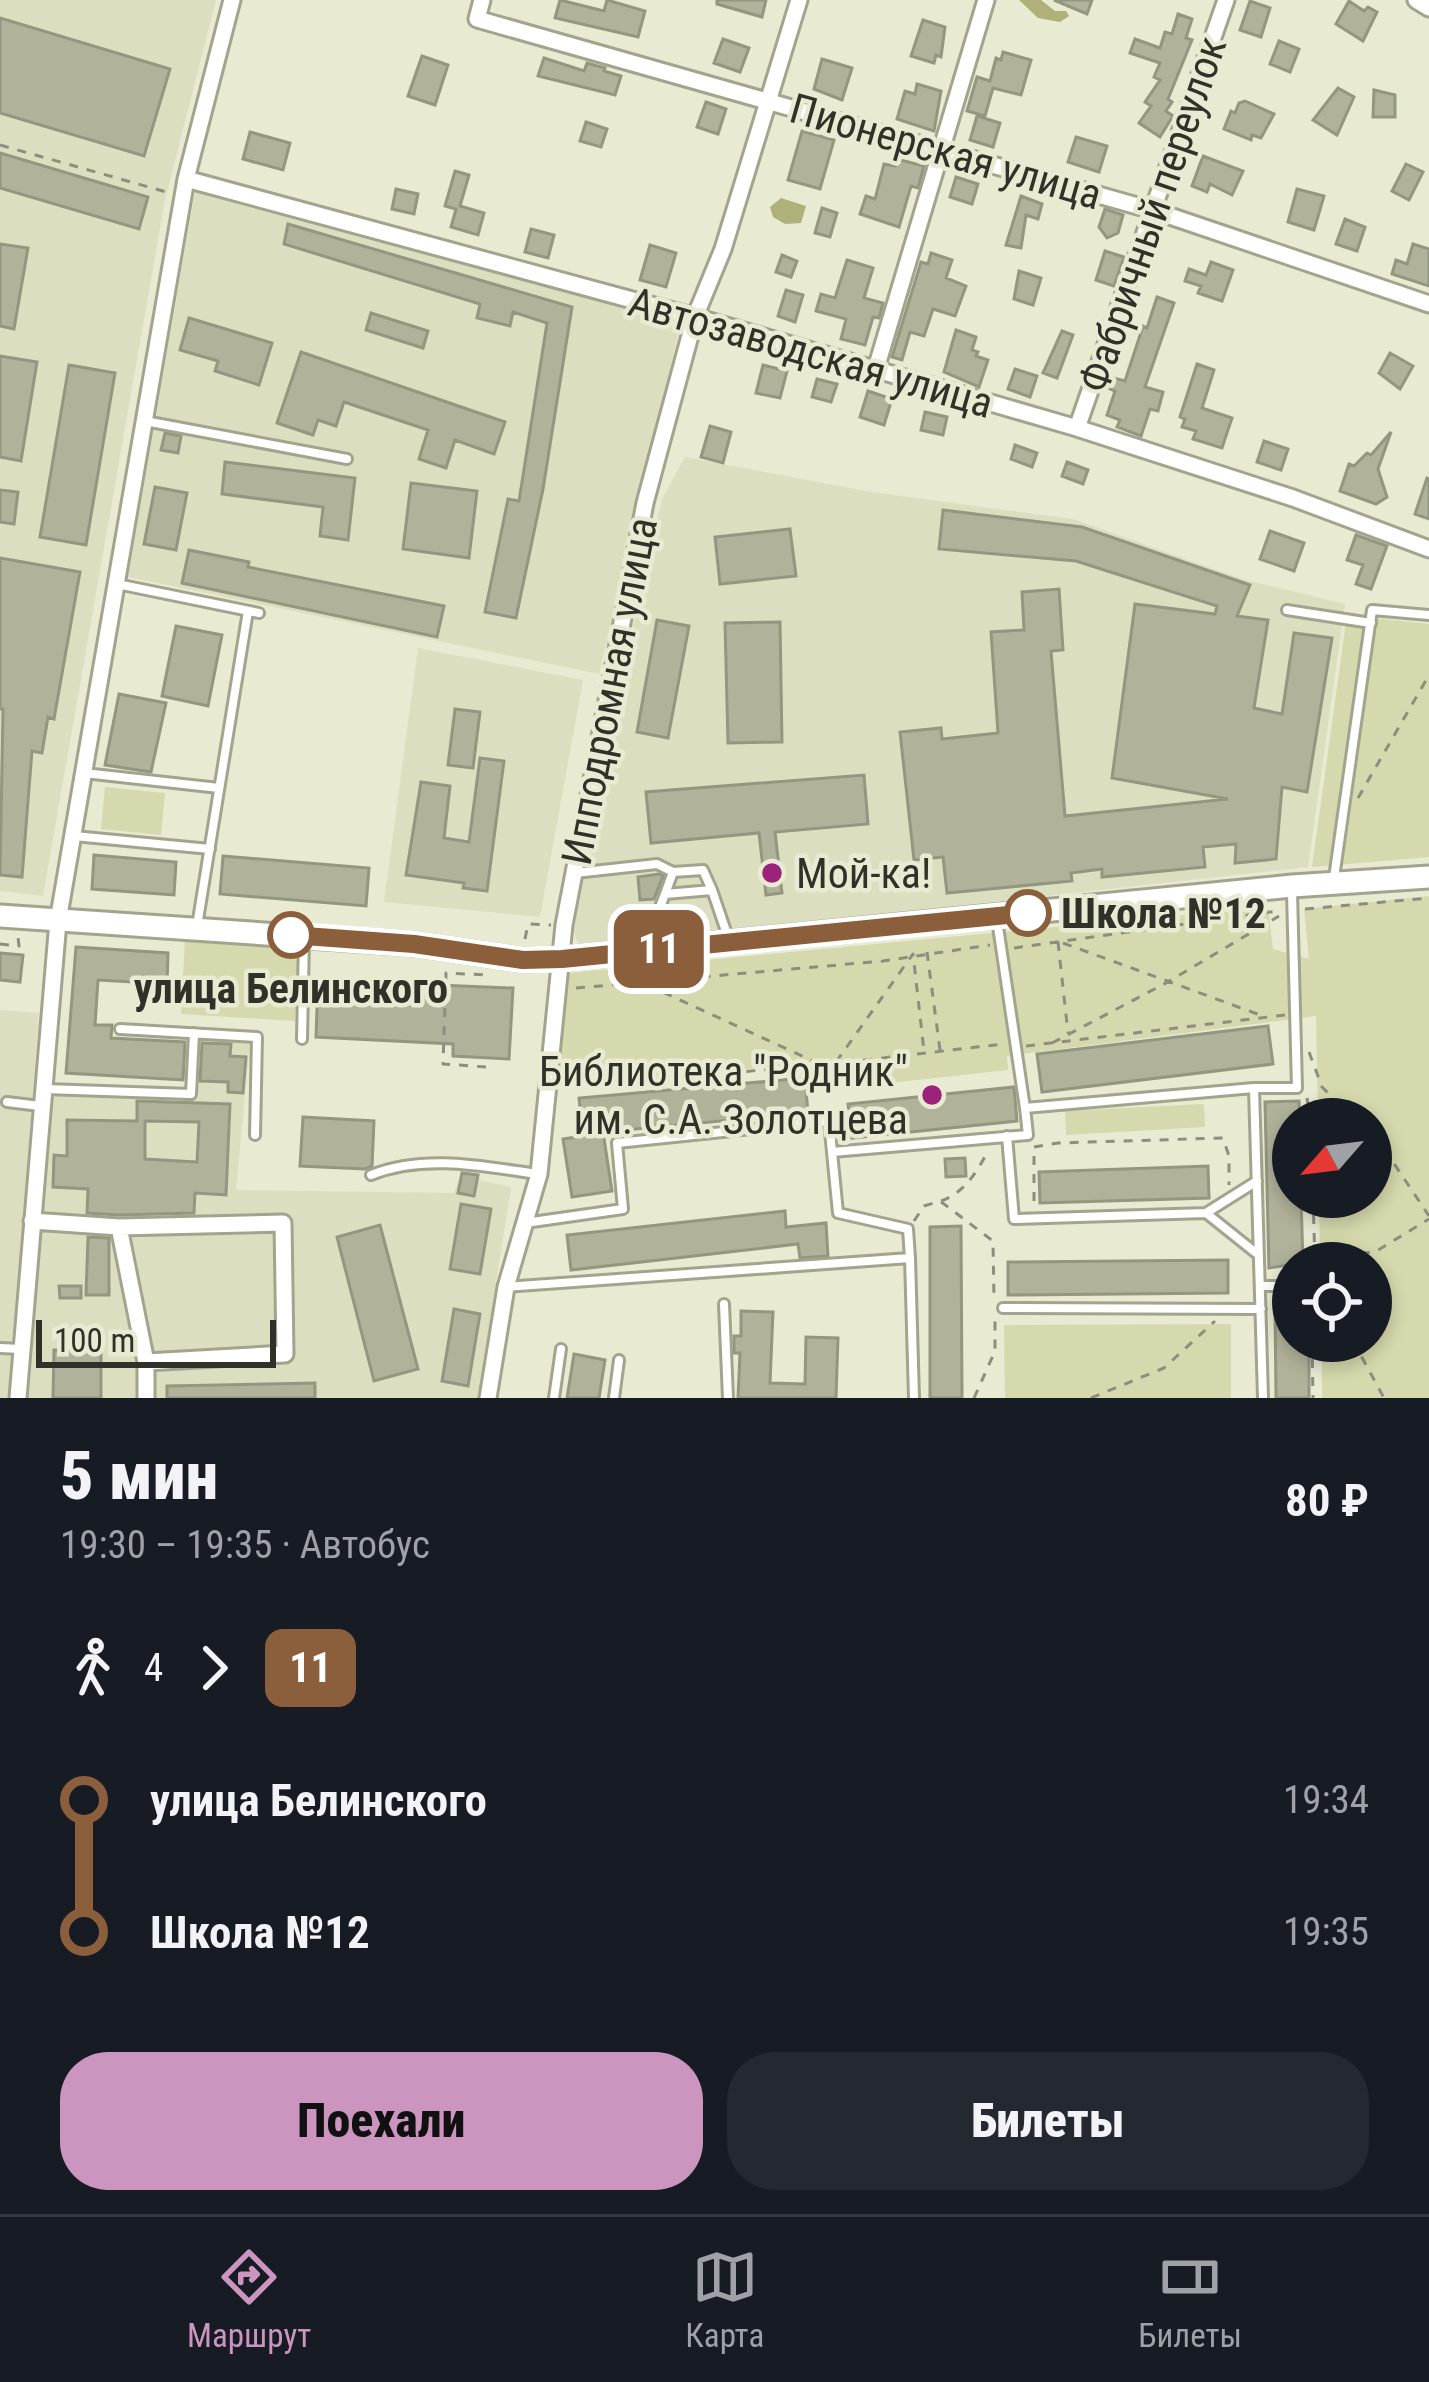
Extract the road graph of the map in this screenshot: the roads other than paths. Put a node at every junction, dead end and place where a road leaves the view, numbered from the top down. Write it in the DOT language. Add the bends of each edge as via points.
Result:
graph roads {
  1 [pos="232,0"];
  2 [pos="482,0"];
  3 [pos="799,0"];
  4 [pos="986,0"];
  5 [pos="1226,0"];
  6 [pos="1416,0"];
  7 [pos="1429,8"];
  8 [pos="768,100"];
  9 [pos="943,148"];
  10 [pos="184,187"];
  11 [pos="1155,211"];
  12 [pos="1429,304"];
  13 [pos="695,317"];
  14 [pos="875,372"];
  15 [pos="144,421"];
  16 [pos="1077,428"];
  17 [pos="347,459"];
  18 [pos="1429,549"];
  19 [pos="116,583"];
  20 [pos="1287,610"];
  21 [pos="248,611"];
  22 [pos="259,613"];
  23 [pos="1429,615"];
  24 [pos="1370,622"];
  25 [pos="82,773"];
  26 [pos="219,788"];
  27 [pos="71,835"];
  28 [pos="210,848"];
  29 [pos="673,872"];
  30 [pos="573,874"];
  31 [pos="1429,877"];
  32 [pos="1333,885"];
  33 [pos="712,890"];
  34 [pos="665,894"];
  35 [pos="1292,898"];
  36 [pos="0,916"];
  37 [pos="996,917"];
  38 [pos="58,921"];
  39 [pos="197,928"];
  40 [pos="304,936"];
  41 [pos="730,941"];
  42 [pos="643,950"];
  43 [pos="561,968"];
  44 [pos="120,1029"];
  45 [pos="194,1034"];
  46 [pos="302,1039"];
  47 [pos="1254,1088"];
  48 [pos="42,1098"];
  49 [pos="8,1102"];
  50 [pos="1025,1108"];
  51 [pos="255,1135"];
  52 [pos="1007,1136"];
  53 [pos="832,1151"];
  54 [pos="371,1174"];
  55 [pos="539,1174"];
  56 [pos="1257,1180"];
  57 [pos="1206,1213"];
  58 [pos="32,1221"];
  59 [pos="524,1223"];
  60 [pos="119,1227"];
  61 [pos="1258,1254"];
  62 [pos="910,1258"];
  63 [pos="1260,1286"];
  64 [pos="1272,1286"];
  65 [pos="506,1287"];
  66 [pos="724,1304"];
  67 [pos="1003,1308"];
  68 [pos="1261,1309"];
  69 [pos="0,1348"];
  70 [pos="561,1348"];
  71 [pos="22,1349"];
  72 [pos="619,1360"];
  73 [pos="146,1362"];
  74 [pos="18,1398"];
  75 [pos="146,1398"];
  76 [pos="488,1398"];
  77 [pos="554,1398"];
  78 [pos="614,1398"];
  79 [pos="728,1398"];
  80 [pos="914,1398"];
  81 [pos="1263,1398"];
  1 -- 10 [label="street"];
  2 -- 8 [label="street, Пионерская улица" via="477,19"];
  3 -- 8 [label="street, Ипподромная улица"];
  4 -- 9 [label="street"];
  5 -- 11 [label="street, Фабричный переулок"];
  6 -- 7 [label="street"];
  8 -- 9 [label="street, Пионерская улица"];
  8 -- 13 [label="street, Ипподромная улица"];
  9 -- 11 [label="street, Пионерская улица"];
  9 -- 14 [label="street"];
  10 -- 13 [label="street, Автозаводская улица"];
  10 -- 15 [label="street"];
  11 -- 12 [label="street, Пионерская улица"];
  11 -- 16 [label="street, Фабричный переулок"];
  13 -- 14 [label="street, Автозаводская улица"];
  13 -- 30 [label="street, Ипподромная улица" via="645,503"];
  14 -- 16 [label="street, Автозаводская улица"];
  15 -- 17 [label="lane"];
  15 -- 19 [label="street"];
  16 -- 18 [label="street, Автозаводская улица"];
  19 -- 21 [label="lane"];
  19 -- 25 [label="street"];
  20 -- 24 [label="lane"];
  21 -- 22 [label="lane"];
  21 -- 26 [label="lane"];
  23 -- 24 [label="lane" via="1372,610"];
  24 -- 32 [label="lane"];
  25 -- 26 [label="lane"];
  25 -- 27 [label="street"];
  26 -- 28 [label="lane"];
  27 -- 28 [label="lane"];
  27 -- 38 [label="street"];
  28 -- 39 [label="lane"];
  29 -- 30 [label="lane" via="657,864"];
  29 -- 33 [label="lane" via="703,870"];
  29 -- 34 [label="lane"];
  30 -- 43 [label="street, Ипподромная улица"];
  31 -- 32 [label="main road"];
  32 -- 35 [label="main road"];
  33 -- 34 [label="lane"];
  33 -- 41 [label="lane"];
  34 -- 42 [label="lane"];
  35 -- 37 [label="main road"];
  35 -- 47 [label="lane" via="1297,1088"];
  36 -- 38 [label="main road"];
  37 -- 41 [label="main road"];
  37 -- 50 [label="lane"];
  38 -- 39 [label="main road"];
  38 -- 48 [label="street"];
  39 -- 40 [label="main road"];
  40 -- 43 [label="main road"];
  40 -- 46 [label="lane"];
  41 -- 42 [label="main road"];
  42 -- 43 [label="main road"];
  43 -- 55 [label="street, Ипподромная улица"];
  44 -- 45 [label="lane"];
  45 -- 48 [label="lane" via="191,1094"];
  45 -- 51 [label="lane" via="256,1037"];
  47 -- 50 [label="lane"];
  47 -- 56 [label="lane"];
  48 -- 49 [label="lane"];
  48 -- 58 [label="street"];
  50 -- 52 [label="lane" via="1028,1135"];
  52 -- 53 [label="lane"];
  52 -- 57 [label="lane" via="1014,1219"];
  53 -- 59 [label="lane" via="829,1121 617,1143 623,1209"];
  53 -- 62 [label="lane" via="838,1213 908,1229"];
  54 -- 55 [label="lane" via="399,1163"];
  55 -- 59 [label="street, Ипподромная улица"];
  56 -- 57 [label="lane"];
  56 -- 61 [label="lane"];
  57 -- 61 [label="lane"];
  58 -- 60 [label="street"];
  58 -- 71 [label="street"];
  59 -- 65 [label="street, Ипподромная улица"];
  60 -- 73 [label="street"];
  60 -- 73 [label="street" via="284,1223 285,1354"];
  61 -- 63 [label="lane"];
  62 -- 65 [label="lane"];
  62 -- 80 [label="lane"];
  63 -- 64 [label="lane"];
  63 -- 68 [label="lane"];
  65 -- 76 [label="street, Ипподромная улица"];
  66 -- 79 [label="lane"];
  67 -- 68 [label="lane"];
  68 -- 81 [label="lane"];
  69 -- 71 [label="lane"];
  70 -- 77 [label="lane"];
  71 -- 74 [label="street"];
  72 -- 78 [label="lane"];
  73 -- 75 [label="street"];
}
